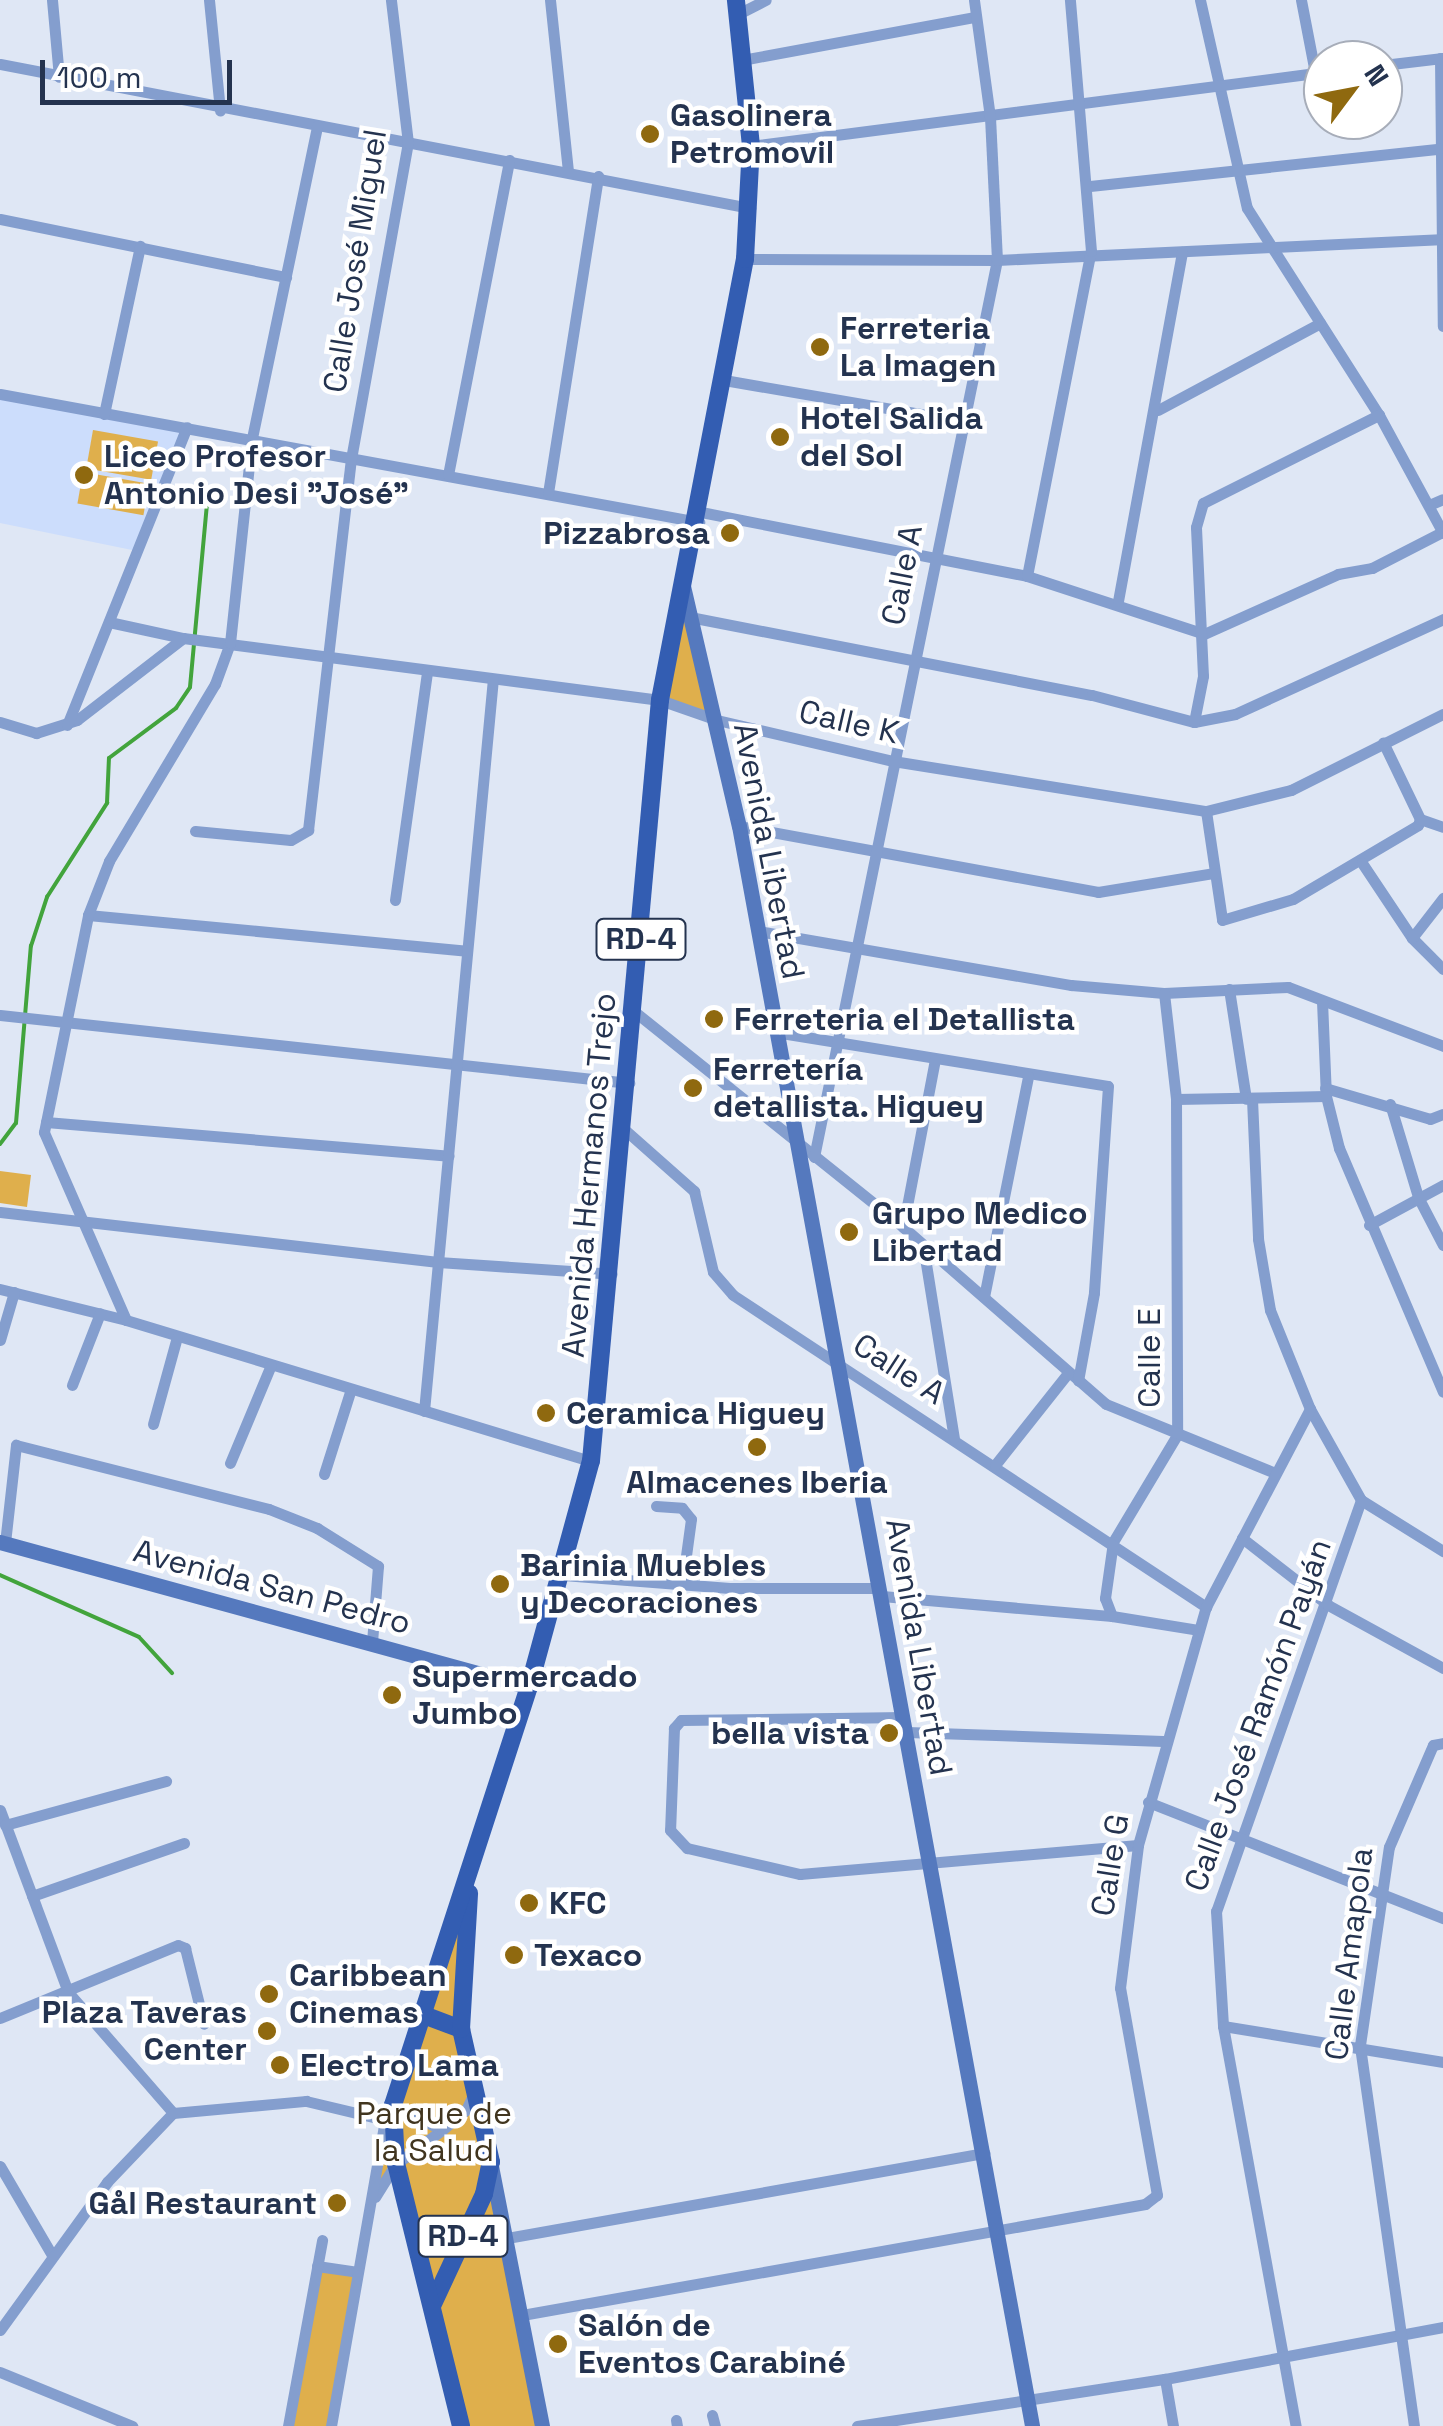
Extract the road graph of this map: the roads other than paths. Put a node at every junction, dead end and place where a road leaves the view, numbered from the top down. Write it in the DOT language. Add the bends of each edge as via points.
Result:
graph roads {
  1 [pos="52,0"];
  2 [pos="210,0"];
  3 [pos="391,0"];
  4 [pos="550,0"];
  5 [pos="766,0"];
  6 [pos="974,0"];
  7 [pos="1070,0"];
  8 [pos="1200,0"];
  9 [pos="1301,0"];
  10 [pos="737,7"];
  11 [pos="975,17"];
  12 [pos="1311,40"];
  13 [pos="1441,58"];
  14 [pos="742,60"];
  15 [pos="1403,63"];
  16 [pos="0,64"];
  17 [pos="1303,76"];
  18 [pos="59,77"];
  19 [pos="1216,90"];
  20 [pos="1080,104"];
  21 [pos="220,110"];
  22 [pos="990,117"];
  23 [pos="316,126"];
  24 [pos="408,144"];
  25 [pos="751,146"];
  26 [pos="1439,148"];
  27 [pos="509,160"];
  28 [pos="1234,171"];
  29 [pos="568,172"];
  30 [pos="598,176"];
  31 [pos="1090,186"];
  32 [pos="750,208"];
  33 [pos="0,219"];
  34 [pos="1440,239"];
  35 [pos="140,246"];
  36 [pos="1272,248"];
  37 [pos="1091,251"];
  38 [pos="1182,252"];
  39 [pos="745,259"];
  40 [pos="997,260"];
  41 [pos="286,277"];
  42 [pos="1320,323"];
  43 [pos="1443,326"];
  44 [pos="724,380"];
  45 [pos="0,394"];
  46 [pos="1158,410"];
  47 [pos="104,414"];
  48 [pos="1380,415"];
  49 [pos="962,420"];
  50 [pos="187,427"];
  51 [pos="252,438"];
  52 [pos="351,459"];
  53 [pos="448,475"];
  54 [pos="548,493"];
  55 [pos="1443,499"];
  56 [pos="1429,505"];
  57 [pos="700,517"];
  58 [pos="1443,532"];
  59 [pos="932,558"];
  60 [pos="1027,576"];
  61 [pos="683,586"];
  62 [pos="1118,601"];
  63 [pos="694,618"];
  64 [pos="1443,619"];
  65 [pos="109,622"];
  66 [pos="1204,634"];
  67 [pos="187,638"];
  68 [pos="230,643"];
  69 [pos="330,657"];
  70 [pos="913,660"];
  71 [pos="427,671"];
  72 [pos="493,679"];
  73 [pos="660,700"];
  74 [pos="1443,714"];
  75 [pos="717,720"];
  76 [pos="0,722"];
  77 [pos="1194,722"];
  78 [pos="68,724"];
  79 [pos="1384,742"];
  80 [pos="893,761"];
  81 [pos="1206,811"];
  82 [pos="1420,818"];
  83 [pos="739,826"];
  84 [pos="1443,828"];
  85 [pos="195,832"];
  86 [pos="874,852"];
  87 [pos="1362,863"];
  88 [pos="1214,874"];
  89 [pos="1443,898"];
  90 [pos="395,900"];
  91 [pos="88,915"];
  92 [pos="758,931"];
  93 [pos="1412,938"];
  94 [pos="858,946"];
  95 [pos="466,950"];
  96 [pos="1443,968"];
  97 [pos="1230,989"];
  98 [pos="1164,992"];
  99 [pos="1322,1001"];
  100 [pos="635,1012"];
  101 [pos="0,1015"];
  102 [pos="68,1022"];
  103 [pos="775,1032"];
  104 [pos="841,1042"];
  105 [pos="1443,1046"];
  106 [pos="935,1060"];
  107 [pos="458,1061"];
  108 [pos="1028,1076"];
  109 [pos="629,1083"];
  110 [pos="1325,1092"];
  111 [pos="1249,1099"];
  112 [pos="1176,1100"];
  113 [pos="1390,1104"];
  114 [pos="1443,1114"];
  115 [pos="46,1122"];
  116 [pos="624,1129"];
  117 [pos="796,1143"];
  118 [pos="449,1156"];
  119 [pos="814,1158"];
  120 [pos="1443,1185"];
  121 [pos="1418,1197"];
  122 [pos="0,1212"];
  123 [pos="1369,1225"];
  124 [pos="84,1226"];
  125 [pos="903,1226"];
  126 [pos="923,1245"];
  127 [pos="1443,1245"];
  128 [pos="438,1262"];
  129 [pos="612,1274"];
  130 [pos="0,1289"];
  131 [pos="14,1292"];
  132 [pos="984,1297"];
  133 [pos="100,1314"];
  134 [pos="126,1320"];
  135 [pos="177,1337"];
  136 [pos="0,1340"];
  137 [pos="839,1363"];
  138 [pos="271,1365"];
  139 [pos="1073,1377"];
  140 [pos="72,1384"];
  141 [pos="351,1389"];
  142 [pos="1443,1392"];
  143 [pos="1310,1409"];
  144 [pos="424,1411"];
  145 [pos="153,1424"];
  146 [pos="1177,1436"];
  147 [pos="954,1438"];
  148 [pos="591,1461"];
  149 [pos="230,1463"];
  150 [pos="995,1464"];
  151 [pos="1275,1473"];
  152 [pos="324,1474"];
  153 [pos="1361,1500"];
  154 [pos="656,1506"];
  155 [pos="1242,1538"];
  156 [pos="1113,1542"];
  157 [pos="3,1543"];
  158 [pos="1443,1551"];
  159 [pos="563,1575"];
  160 [pos="682,1584"];
  161 [pos="881,1592"];
  162 [pos="1328,1605"];
  163 [pos="1206,1607"];
  164 [pos="1112,1616"];
  165 [pos="1198,1630"];
  166 [pos="372,1642"];
  167 [pos="1443,1668"];
  168 [pos="529,1687"];
  169 [pos="906,1724"];
  170 [pos="1163,1741"];
  171 [pos="1443,1743"];
  172 [pos="166,1782"];
  173 [pos="1148,1802"];
  174 [pos="0,1810"];
  175 [pos="5,1824"];
  176 [pos="1242,1838"];
  177 [pos="184,1843"];
  178 [pos="1138,1845"];
  179 [pos="931,1862"];
  180 [pos="470,1868"];
  181 [pos="32,1896"];
  182 [pos="1382,1896"];
  183 [pos="1443,1918"];
  184 [pos="68,1992"];
  185 [pos="421,2014"];
  186 [pos="0,2018"];
  187 [pos="204,2024"];
  188 [pos="1223,2026"];
  189 [pos="461,2029"];
  190 [pos="1360,2046"];
  191 [pos="1443,2062"];
  192 [pos="475,2089"];
  193 [pos="173,2113"];
  194 [pos="391,2116"];
  195 [pos="442,2130"];
  196 [pos="986,2153"];
  197 [pos="490,2162"];
  198 [pos="396,2164"];
  199 [pos="0,2166"];
  200 [pos="368,2215"];
  201 [pos="997,2227"];
  202 [pos="507,2238"];
  203 [pos="322,2240"];
  204 [pos="52,2256"];
  205 [pos="318,2266"];
  206 [pos="358,2272"];
  207 [pos="432,2308"];
  208 [pos="522,2315"];
  209 [pos="1443,2327"];
  210 [pos="0,2330"];
  211 [pos="1398,2335"];
  212 [pos="1283,2357"];
  213 [pos="0,2372"];
  214 [pos="1165,2380"];
  215 [pos="1027,2396"];
  216 [pos="132,2426"];
  217 [pos="288,2426"];
  218 [pos="331,2426"];
  219 [pos="461,2426"];
  220 [pos="542,2426"];
  221 [pos="857,2426"];
  222 [pos="1032,2426"];
  223 [pos="1173,2426"];
  224 [pos="1296,2426"];
  225 [pos="1414,2426"];
  1 -- 18 [label="street"];
  2 -- 21 [label="street"];
  3 -- 24 [label="street, Calle José Miguel"];
  4 -- 29 [label="street"];
  5 -- 10 [label="street"];
  6 -- 11 [label="street, Calle A"];
  7 -- 20 [label="street"];
  8 -- 19 [label="street"];
  9 -- 12 [label="street"];
  10 -- 14 [label="main road, Avenida Hermanos Trejo / RD-4"];
  11 -- 14 [label="street"];
  11 -- 22 [label="street, Calle A"];
  13 -- 15 [label="street"];
  13 -- 26 [label="street"];
  14 -- 25 [label="main road, Avenida Hermanos Trejo / RD-4"];
  16 -- 18 [label="street"];
  17 -- 19 [label="street"];
  18 -- 21 [label="street"];
  19 -- 20 [label="street"];
  19 -- 28 [label="street"];
  20 -- 22 [label="street"];
  20 -- 31 [label="street"];
  21 -- 23 [label="street"];
  22 -- 25 [label="street"];
  22 -- 40 [label="street, Calle A"];
  23 -- 24 [label="street"];
  23 -- 41 [label="street"];
  24 -- 27 [label="street"];
  24 -- 52 [label="street, Calle José Miguel"];
  25 -- 32 [label="main road, Avenida Hermanos Trejo / RD-4"];
  26 -- 28 [label="street"];
  26 -- 34 [label="street"];
  27 -- 29 [label="street"];
  27 -- 53 [label="street"];
  28 -- 31 [label="street"];
  28 -- 36 [label="street"];
  29 -- 30 [label="street"];
  30 -- 32 [label="street"];
  30 -- 54 [label="street"];
  31 -- 37 [label="street"];
  32 -- 39 [label="main road, Avenida Hermanos Trejo / RD-4"];
  33 -- 35 [label="street"];
  34 -- 36 [label="street"];
  34 -- 43 [label="street"];
  35 -- 41 [label="street"];
  35 -- 47 [label="street"];
  36 -- 38 [label="street"];
  36 -- 42 [label="street"];
  37 -- 38 [label="street"];
  37 -- 40 [label="street"];
  37 -- 60 [label="street"];
  38 -- 46 [label="street"];
  39 -- 40 [label="street"];
  39 -- 44 [label="main road, Avenida Hermanos Trejo / RD-4"];
  40 -- 49 [label="street, Calle A"];
  41 -- 51 [label="street"];
  42 -- 46 [label="street"];
  42 -- 48 [label="street"];
  44 -- 49 [label="street"];
  44 -- 57 [label="main road, Avenida Hermanos Trejo / RD-4"];
  45 -- 47 [label="street"];
  46 -- 62 [label="street"];
  47 -- 50 [label="street"];
  48 -- 56 [label="street"];
  48 -- 66 [label="street" via="1203,502 1196,527"];
  49 -- 59 [label="street, Calle A"];
  50 -- 51 [label="street"];
  50 -- 65 [label="street"];
  51 -- 52 [label="street"];
  51 -- 68 [label="street"];
  52 -- 53 [label="street"];
  52 -- 69 [label="street, Calle José Miguel"];
  53 -- 54 [label="street"];
  54 -- 57 [label="street"];
  55 -- 56 [label="street"];
  56 -- 58 [label="street"];
  57 -- 59 [label="street"];
  57 -- 61 [label="main road, Avenida Hermanos Trejo / RD-4"];
  58 -- 66 [label="street" via="1372,568 1338,574"];
  59 -- 60 [label="street"];
  59 -- 70 [label="street, Calle A"];
  60 -- 62 [label="street"];
  61 -- 63 [label="street, Avenida Libertad"];
  61 -- 73 [label="main road, Avenida Hermanos Trejo / RD-4"];
  62 -- 66 [label="street"];
  63 -- 70 [label="street"];
  63 -- 75 [label="street, Avenida Libertad"];
  64 -- 77 [label="street" via="1236,714"];
  65 -- 67 [label="street, Calle K"];
  65 -- 78 [label="street"];
  66 -- 77 [label="street"];
  67 -- 68 [label="street, Calle K"];
  67 -- 78 [label="street"];
  68 -- 69 [label="street, Calle K"];
  68 -- 91 [label="street" via="215,684 108,861"];
  69 -- 71 [label="street, Calle K"];
  69 -- 85 [label="street, Calle José Miguel" via="308,830 291,840"];
  70 -- 77 [label="street"];
  70 -- 80 [label="street, Calle A"];
  71 -- 72 [label="street, Calle K"];
  71 -- 90 [label="street"];
  72 -- 73 [label="street, Calle K"];
  72 -- 95 [label="street"];
  73 -- 75 [label="street, Calle K"];
  73 -- 100 [label="main road, Avenida Hermanos Trejo / RD-4"];
  74 -- 79 [label="street, Calle K"];
  75 -- 80 [label="street, Calle K"];
  75 -- 83 [label="street, Avenida Libertad"];
  76 -- 78 [label="street" via="36,733"];
  79 -- 81 [label="street, Calle K" via="1291,790"];
  79 -- 82 [label="street"];
  80 -- 81 [label="street, Calle K"];
  80 -- 86 [label="street, Calle A"];
  81 -- 88 [label="street"];
  82 -- 84 [label="street"];
  82 -- 87 [label="street"];
  83 -- 86 [label="street"];
  83 -- 92 [label="street, Avenida Libertad"];
  86 -- 88 [label="street" via="1098,892"];
  86 -- 94 [label="street, Calle A"];
  87 -- 88 [label="street" via="1292,900 1229,921 1217,914"];
  87 -- 93 [label="street"];
  89 -- 93 [label="street"];
  91 -- 95 [label="street"];
  91 -- 102 [label="street"];
  92 -- 94 [label="street"];
  92 -- 103 [label="street, Avenida Libertad"];
  93 -- 96 [label="street"];
  94 -- 98 [label="street" via="1071,985"];
  94 -- 104 [label="street, Calle A"];
  95 -- 107 [label="street"];
  97 -- 98 [label="street"];
  97 -- 99 [label="street" via="1288,987"];
  97 -- 111 [label="street"];
  98 -- 112 [label="street, Calle E"];
  99 -- 105 [label="street"];
  99 -- 110 [label="street"];
  100 -- 109 [label="main road, Avenida Hermanos Trejo / RD-4"];
  100 -- 117 [label="street"];
  101 -- 102 [label="street"];
  102 -- 107 [label="street"];
  102 -- 115 [label="street"];
  103 -- 104 [label="street"];
  103 -- 117 [label="street, Avenida Libertad"];
  104 -- 106 [label="street"];
  104 -- 119 [label="street, Calle A"];
  106 -- 108 [label="street"];
  106 -- 125 [label="street"];
  107 -- 109 [label="street"];
  107 -- 118 [label="street"];
  108 -- 132 [label="street"];
  108 -- 139 [label="street" via="1108,1086 1094,1293"];
  109 -- 116 [label="main road, Avenida Hermanos Trejo / RD-4"];
  110 -- 111 [label="street"];
  110 -- 113 [label="street"];
  110 -- 123 [label="street"];
  111 -- 112 [label="street"];
  111 -- 143 [label="street" via="1270,1310"];
  112 -- 146 [label="street, Calle E"];
  113 -- 114 [label="street" via="1430,1119"];
  113 -- 121 [label="street"];
  115 -- 118 [label="street"];
  115 -- 124 [label="street" via="44,1145"];
  116 -- 129 [label="main road, Avenida Hermanos Trejo / RD-4"];
  116 -- 137 [label="street, Calle A" via="694,1192 719,1283"];
  117 -- 119 [label="street"];
  117 -- 137 [label="street, Avenida Libertad"];
  118 -- 128 [label="street"];
  119 -- 125 [label="street"];
  120 -- 121 [label="street"];
  121 -- 123 [label="street"];
  121 -- 127 [label="street"];
  122 -- 124 [label="street"];
  123 -- 142 [label="street"];
  124 -- 128 [label="street"];
  124 -- 134 [label="street"];
  125 -- 126 [label="street"];
  126 -- 132 [label="street"];
  126 -- 147 [label="street"];
  128 -- 129 [label="street"];
  128 -- 144 [label="street"];
  129 -- 148 [label="main road, Avenida Hermanos Trejo / RD-4"];
  130 -- 131 [label="street"];
  131 -- 133 [label="street"];
  131 -- 136 [label="street"];
  132 -- 139 [label="street"];
  133 -- 134 [label="street"];
  133 -- 140 [label="street"];
  134 -- 135 [label="street"];
  135 -- 138 [label="street"];
  135 -- 145 [label="street"];
  137 -- 147 [label="street, Calle A"];
  137 -- 161 [label="street, Avenida Libertad"];
  138 -- 141 [label="street"];
  138 -- 149 [label="street"];
  139 -- 146 [label="street" via="1106,1404"];
  139 -- 150 [label="street"];
  141 -- 144 [label="street"];
  141 -- 152 [label="street"];
  143 -- 151 [label="street, Calle G"];
  143 -- 153 [label="street"];
  144 -- 148 [label="street"];
  146 -- 151 [label="street"];
  146 -- 156 [label="street, Calle E"];
  147 -- 150 [label="street, Calle A"];
  148 -- 159 [label="main road, Avenida Hermanos Trejo / RD-4"];
  150 -- 156 [label="street, Calle A"];
  151 -- 155 [label="street, Calle G"];
  153 -- 158 [label="street"];
  153 -- 162 [label="street, Calle José Ramón Payán"];
  154 -- 160 [label="street" via="682,1508 691,1519"];
  155 -- 162 [label="street"];
  155 -- 163 [label="street, Calle G"];
  156 -- 163 [label="street, Calle A"];
  156 -- 164 [label="street, Calle E" via="1105,1598"];
  157 -- 166 [label="street, Avenida San Pedro"];
  157 -- 166 [label="street" via="16,1445 269,1509 378,1566"];
  159 -- 160 [label="street"];
  159 -- 168 [label="main road, Avenida Hermanos Trejo / RD-4"];
  160 -- 161 [label="street"];
  161 -- 164 [label="street"];
  161 -- 169 [label="street, Avenida Libertad"];
  162 -- 167 [label="street"];
  162 -- 176 [label="street, Calle José Ramón Payán"];
  163 -- 165 [label="street, Calle G"];
  164 -- 165 [label="street"];
  165 -- 170 [label="street, Calle G"];
  166 -- 168 [label="street, Avenida San Pedro"];
  168 -- 180 [label="main road, Avenida Hermanos Trejo / RD-4"];
  169 -- 170 [label="street"];
  169 -- 179 [label="street, Avenida Libertad"];
  169 -- 179 [label="street" via="681,1720 674,1728 670,1830 687,1848 800,1874"];
  170 -- 173 [label="street, Calle G"];
  171 -- 182 [label="street, Calle Amapola" via="1433,1745 1399,1812"];
  172 -- 175 [label="street"];
  173 -- 176 [label="street"];
  173 -- 178 [label="street, Calle G"];
  174 -- 175 [label="street"];
  175 -- 181 [label="street"];
  176 -- 182 [label="street"];
  176 -- 188 [label="street, Calle José Ramón Payán" via="1216,1911"];
  177 -- 181 [label="street"];
  178 -- 179 [label="street"];
  178 -- 201 [label="street, Calle G" via="1120,1988 1157,2195 1144,2204"];
  179 -- 196 [label="street, Avenida Libertad"];
  180 -- 185 [label="main road, Avenida Hermanos Trejo / RD-4"];
  180 -- 189 [label="main road, Avenida Hermanos Trejo / RD-4"];
  181 -- 184 [label="street"];
  182 -- 183 [label="street"];
  182 -- 190 [label="street, Calle Amapola"];
  184 -- 186 [label="street"];
  184 -- 187 [label="street" via="178,1945 185,1948"];
  184 -- 193 [label="street"];
  185 -- 189 [label="main road"];
  185 -- 194 [label="main road, Avenida Hermanos Trejo / RD-4"];
  188 -- 190 [label="street"];
  188 -- 212 [label="street, Calle José Ramón Payán"];
  189 -- 192 [label="main road, Avenida Hermanos Trejo / RD-4"];
  190 -- 191 [label="street"];
  190 -- 211 [label="street, Calle Amapola"];
  192 -- 195 [label="street" via="466,2110"];
  192 -- 197 [label="main road, Avenida Hermanos Trejo / RD-4"];
  193 -- 194 [label="street" via="306,2101"];
  193 -- 204 [label="street" via="107,2182"];
  194 -- 195 [label="street"];
  194 -- 198 [label="main road, Avenida Hermanos Trejo / RD-4"];
  194 -- 200 [label="street"];
  195 -- 198 [label="street"];
  196 -- 201 [label="street, Avenida Libertad"];
  196 -- 202 [label="street"];
  197 -- 202 [label="street"];
  197 -- 207 [label="main road, Avenida Hermanos Trejo / RD-4" via="484,2194"];
  198 -- 200 [label="street"];
  198 -- 207 [label="main road, Avenida Hermanos Trejo / RD-4"];
  199 -- 204 [label="street"];
  200 -- 206 [label="street"];
  201 -- 208 [label="street"];
  201 -- 215 [label="street, Avenida Libertad"];
  202 -- 208 [label="street"];
  203 -- 205 [label="street"];
  204 -- 210 [label="street"];
  205 -- 206 [label="street"];
  205 -- 217 [label="street"];
  206 -- 218 [label="street"];
  207 -- 219 [label="main road, Avenida Hermanos Trejo / RD-4"];
  208 -- 220 [label="street"];
  209 -- 211 [label="street"];
  211 -- 212 [label="street"];
  211 -- 225 [label="street, Calle Amapola"];
  212 -- 214 [label="street"];
  212 -- 224 [label="street, Calle José Ramón Payán"];
  213 -- 216 [label="street"];
  214 -- 215 [label="street"];
  214 -- 223 [label="street"];
  215 -- 221 [label="street"];
  215 -- 222 [label="street, Avenida Libertad"];
}
